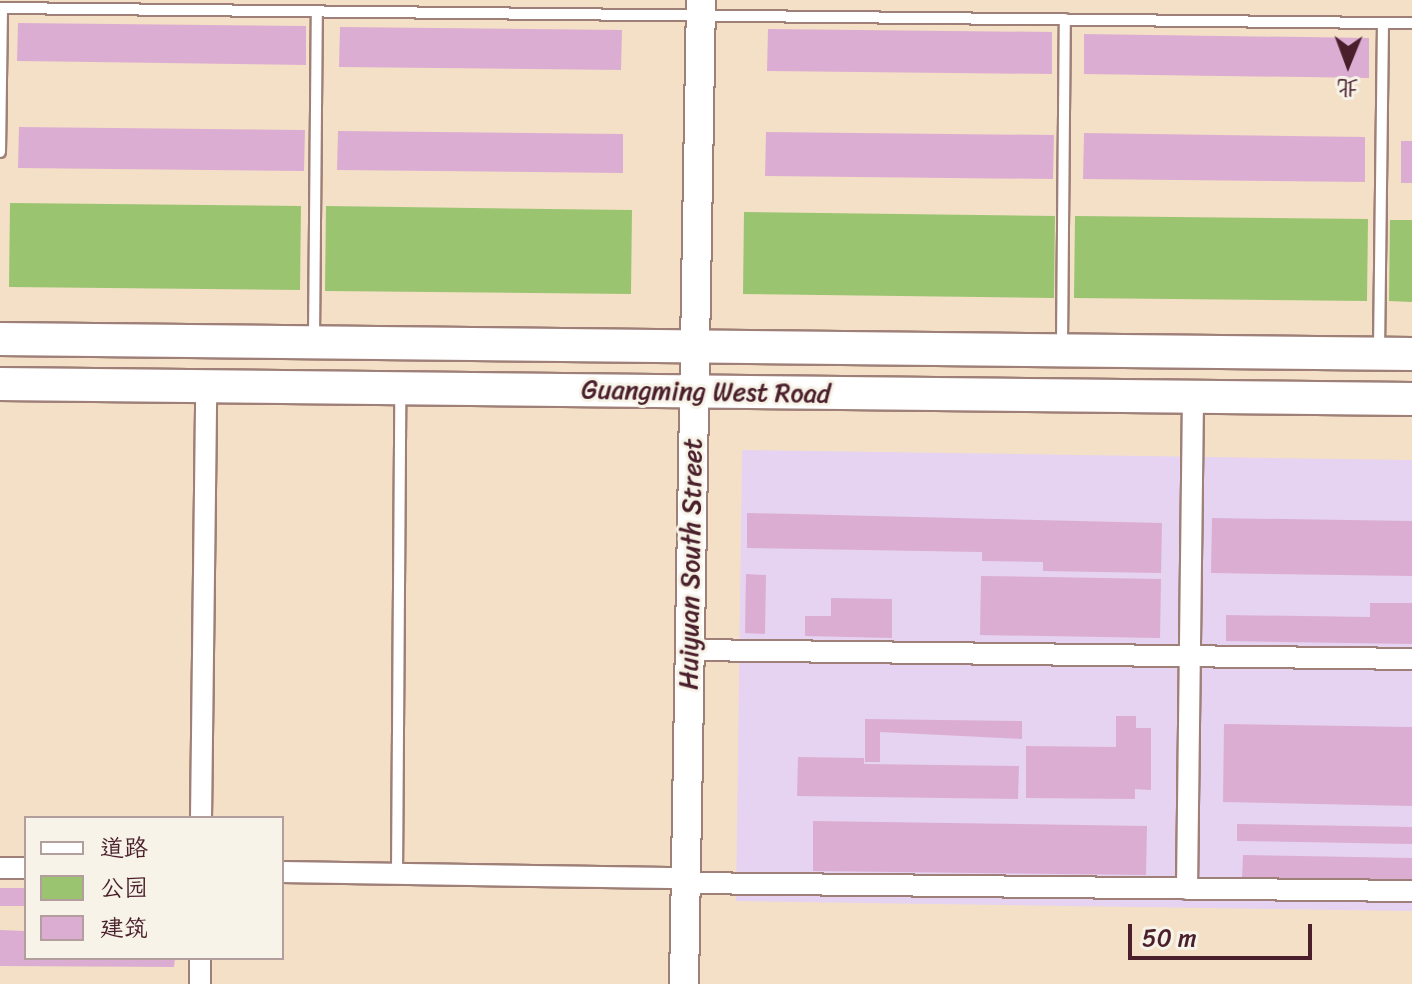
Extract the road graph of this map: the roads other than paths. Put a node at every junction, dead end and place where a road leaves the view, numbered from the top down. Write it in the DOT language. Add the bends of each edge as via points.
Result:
graph roads {
  1 [pos="1,8"];
  2 [pos="701,8"];
  3 [pos="317,11"];
  4 [pos="1065,19"];
  5 [pos="1383,23"];
  6 [pos="1412,23"];
  7 [pos="0,152"];
  8 [pos="0,339"];
  9 [pos="314,343"];
  10 [pos="695,346"];
  11 [pos="1062,350"];
  12 [pos="1379,354"];
  13 [pos="1412,354"];
  14 [pos="0,384"];
  15 [pos="206,386"];
  16 [pos="400,388"];
  17 [pos="694,392"];
  18 [pos="1193,397"];
  19 [pos="1412,399"];
  20 [pos="690,650"];
  21 [pos="1190,657"];
  22 [pos="1412,659"];
  23 [pos="201,816"];
  24 [pos="0,868"];
  25 [pos="24,868"];
  26 [pos="284,872"];
  27 [pos="397,873"];
  28 [pos="686,880"];
  29 [pos="1187,889"];
  30 [pos="1412,891"];
  31 [pos="200,960"];
  32 [pos="200,984"];
  33 [pos="684,984"];
  1 -- 3 [label="lane"];
  1 -- 7 [label="lane"];
  2 -- 3 [label="lane"];
  2 -- 4 [label="lane"];
  2 -- 10 [label="street, Huiyuan South Street"];
  3 -- 9 [label="lane"];
  4 -- 5 [label="lane"];
  4 -- 11 [label="lane"];
  5 -- 6 [label="lane"];
  5 -- 12 [label="lane"];
  8 -- 9 [label="main road, Guangming West Road"];
  9 -- 10 [label="main road, Guangming West Road"];
  10 -- 11 [label="main road, Guangming West Road"];
  10 -- 17 [label="street, Huiyuan South Street"];
  11 -- 12 [label="main road, Guangming West Road"];
  12 -- 13 [label="main road, Guangming West Road"];
  14 -- 15 [label="main road, Guangming West Road"];
  15 -- 16 [label="main road, Guangming West Road"];
  15 -- 23 [label="street"];
  16 -- 17 [label="main road, Guangming West Road"];
  16 -- 27 [label="lane"];
  17 -- 18 [label="main road, Guangming West Road"];
  17 -- 20 [label="street, Huiyuan South Street"];
  18 -- 19 [label="main road, Guangming West Road"];
  18 -- 21 [label="street"];
  20 -- 21 [label="street"];
  20 -- 28 [label="street, Huiyuan South Street"];
  21 -- 22 [label="street"];
  21 -- 29 [label="street"];
  24 -- 25 [label="street"];
  26 -- 27 [label="street"];
  27 -- 28 [label="street"];
  28 -- 29 [label="street"];
  28 -- 33 [label="street, Huiyuan South Street"];
  29 -- 30 [label="street"];
  31 -- 32 [label="street"];
}
